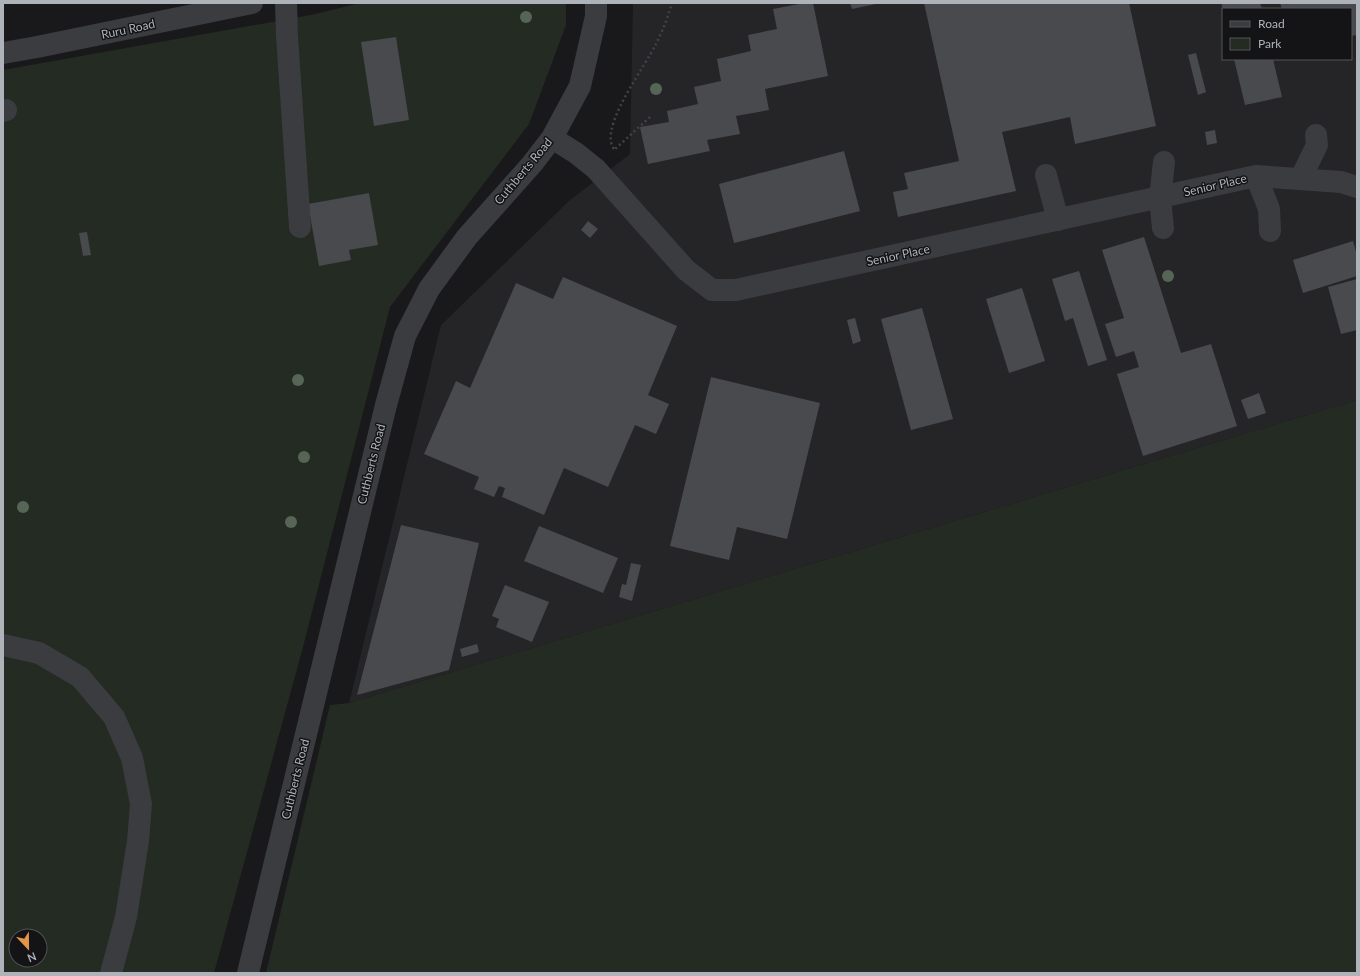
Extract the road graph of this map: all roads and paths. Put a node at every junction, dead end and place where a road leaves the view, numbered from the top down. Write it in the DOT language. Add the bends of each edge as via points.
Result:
graph roads {
  1 [pos="252,3"];
  2 [pos="286,3"];
  3 [pos="596,3"];
  4 [pos="672,3"];
  5 [pos="227,6"];
  6 [pos="3,53"];
  7 [pos="650,116"];
  8 [pos="1316,135"];
  9 [pos="552,138"];
  10 [pos="1164,162"];
  11 [pos="1046,175"];
  12 [pos="1256,176"];
  13 [pos="1301,178"];
  14 [pos="1357,187"];
  15 [pos="1160,198"];
  16 [pos="1058,220"];
  17 [pos="300,227"];
  18 [pos="1163,228"];
  19 [pos="1270,231"];
  20 [pos="3,645"];
  21 [pos="111,973"];
  22 [pos="248,973"];
  1 -- 5 [label="street, Ruru Road"];
  2 -- 17 [label="street"];
  3 -- 9 [label="street, Cuthberts Road" via="596,16 580,86"];
  4 -- 7 [label="path" via="667,22 656,45 616,116 610,142 614,150"];
  5 -- 6 [label="street, Ruru Road" via="38,48"];
  8 -- 13 [label="street" via="1317,145"];
  9 -- 16 [label="street, Senior Place" via="596,169 686,270 712,290 736,290"];
  9 -- 22 [label="street, Cuthberts Road" via="444,267 429,289 405,336"];
  10 -- 15 [label="street"];
  11 -- 16 [label="street"];
  12 -- 13 [label="street, Senior Place"];
  12 -- 15 [label="street, Senior Place"];
  12 -- 19 [label="street" via="1269,209"];
  13 -- 14 [label="street, Senior Place" via="1341,182"];
  15 -- 16 [label="street, Senior Place"];
  15 -- 18 [label="street"];
  20 -- 21 [label="street" via="39,653 80,677 114,717 132,758 141,804 138,841 126,917"];
}
